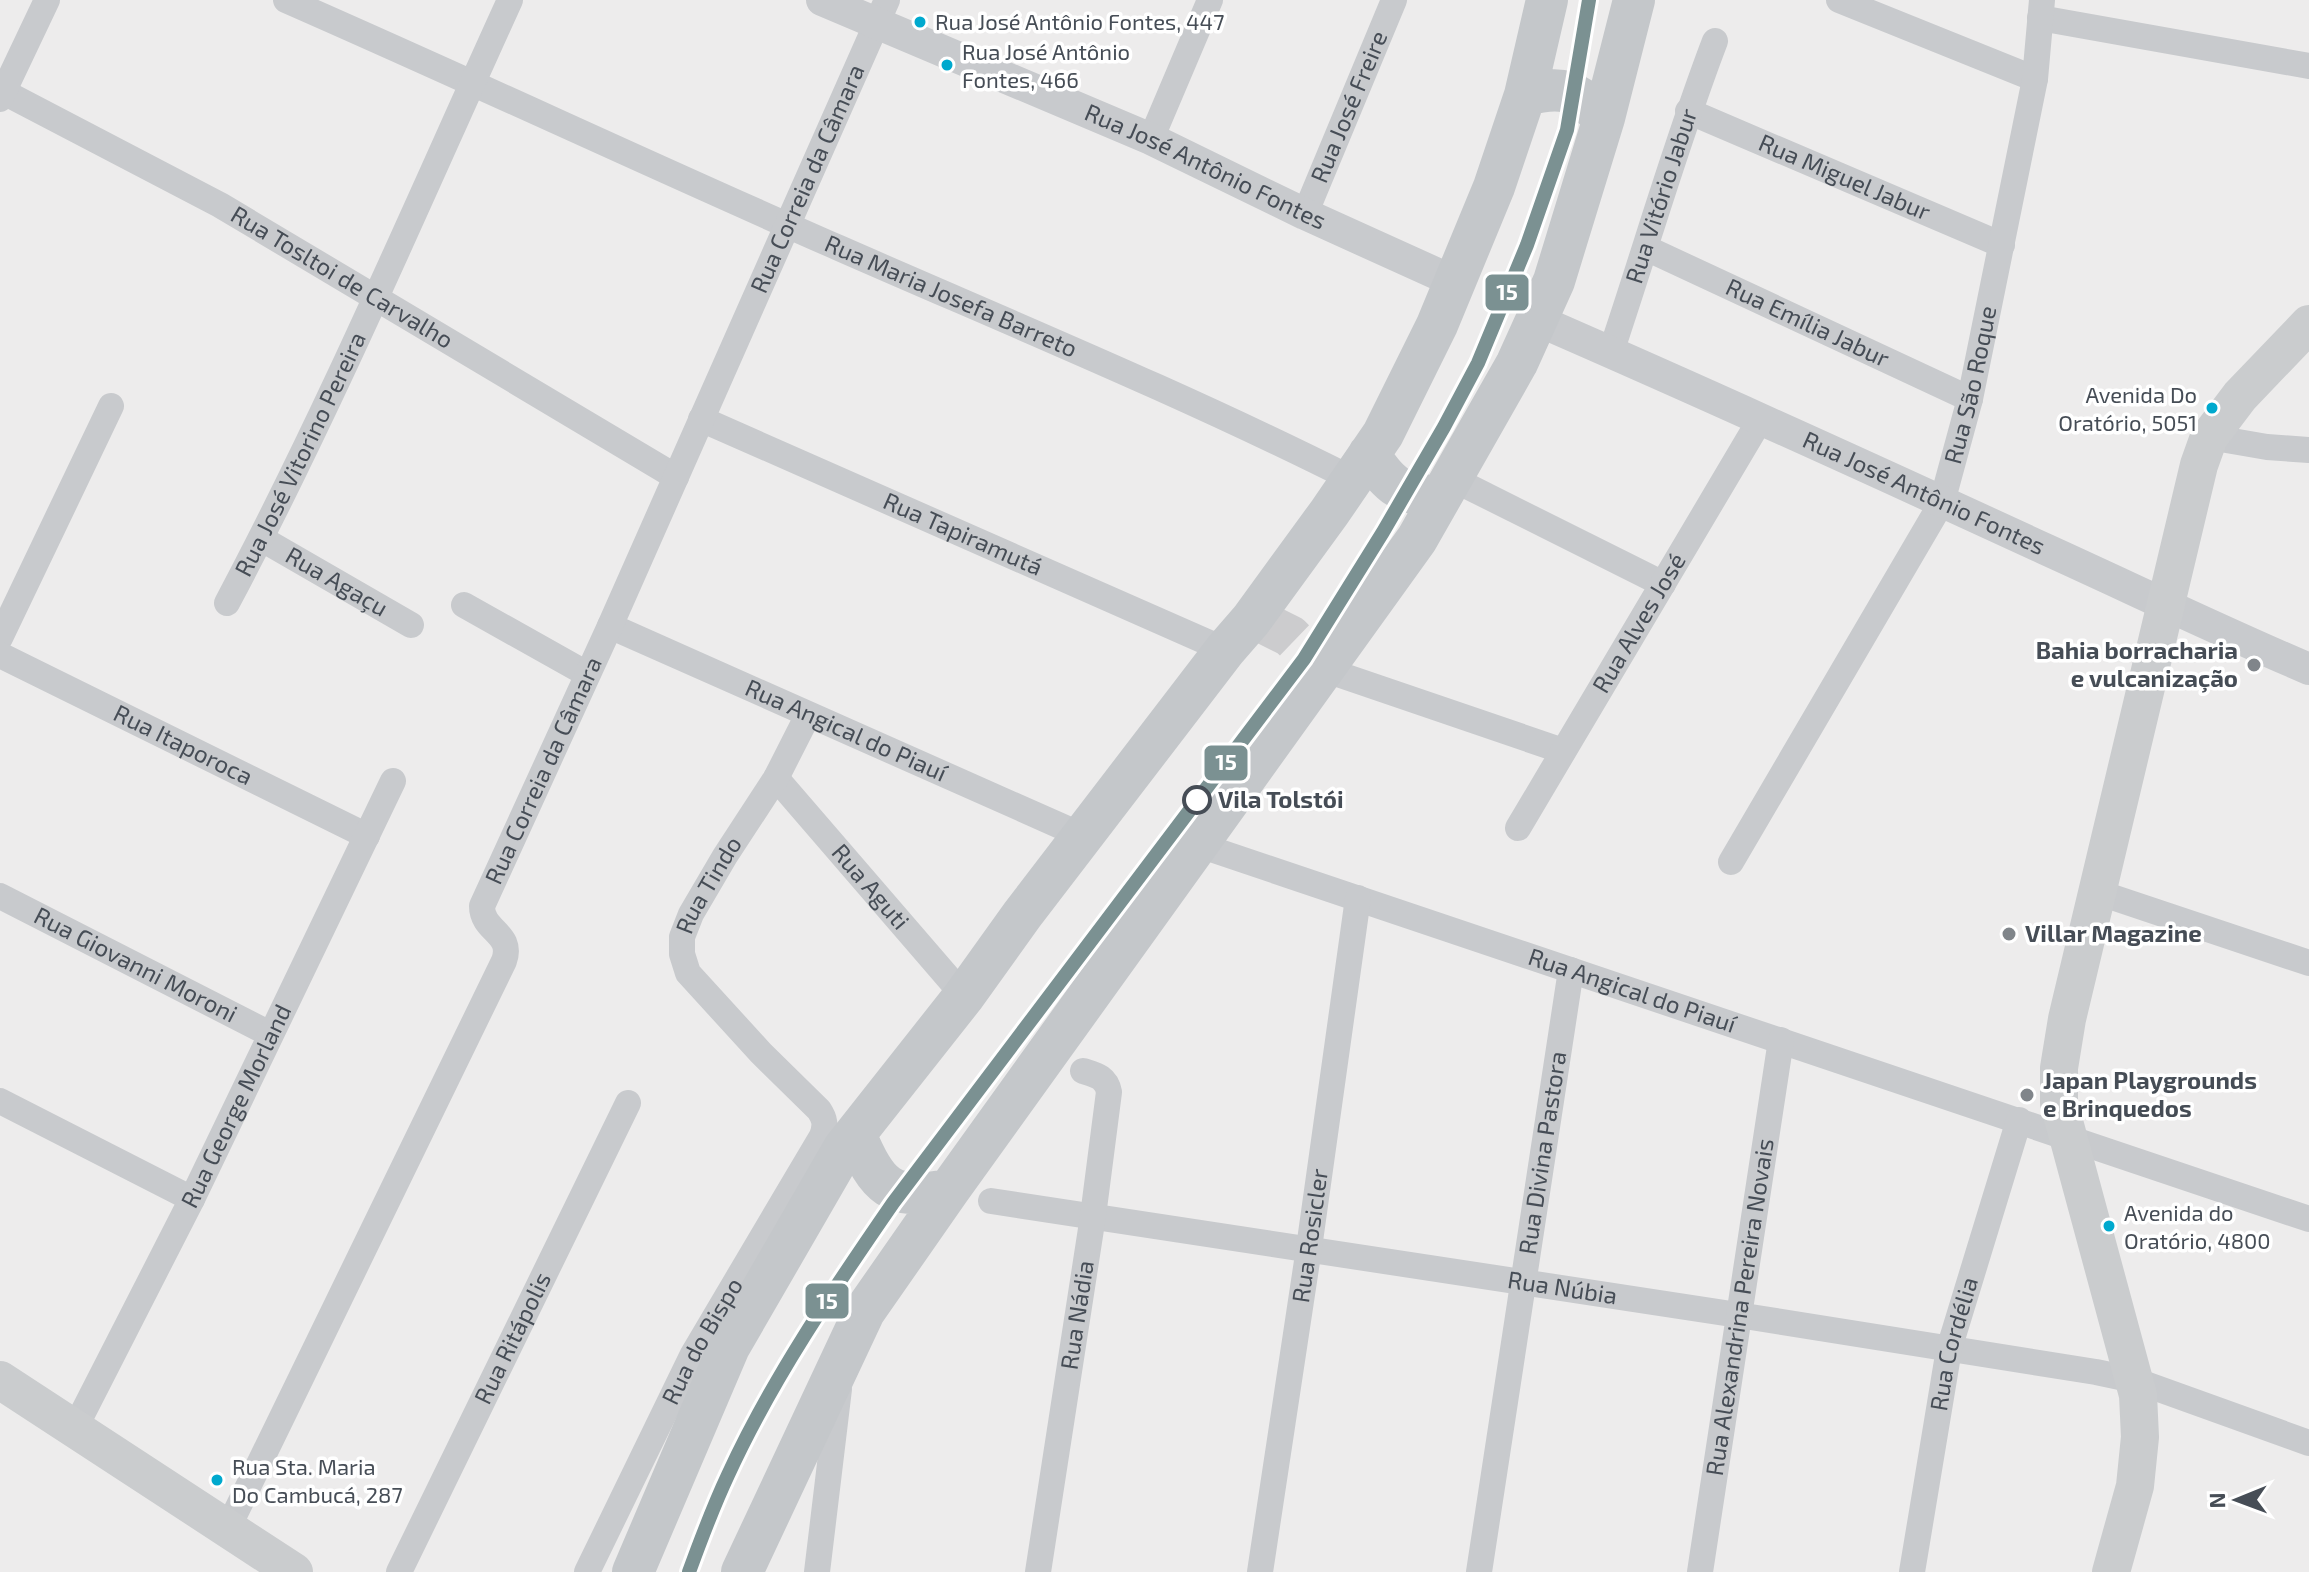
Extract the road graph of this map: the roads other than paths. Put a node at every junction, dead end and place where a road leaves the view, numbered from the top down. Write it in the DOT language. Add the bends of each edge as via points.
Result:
graph roads {
  1 [pos="47,0"];
  2 [pos="286,0"];
  3 [pos="510,0"];
  4 [pos="822,0"];
  5 [pos="1210,0"];
  6 [pos="1394,0"];
  7 [pos="1547,0"];
  8 [pos="1634,0"];
  9 [pos="1839,0"];
  10 [pos="2041,9"];
  11 [pos="882,12"];
  12 [pos="1715,41"];
  13 [pos="2309,66"];
  14 [pos="2035,79"];
  15 [pos="473,82"];
  16 [pos="1,93"];
  17 [pos="1525,95"];
  18 [pos="1688,111"];
  19 [pos="1604,118"];
  20 [pos="1151,139"];
  21 [pos="1305,214"];
  22 [pos="788,225"];
  23 [pos="2002,245"];
  24 [pos="1646,248"];
  25 [pos="1455,282"];
  26 [pos="376,297"];
  27 [pos="1537,320"];
  28 [pos="2309,324"];
  29 [pos="1611,352"];
  30 [pos="1970,399"];
  31 [pos="111,406"];
  32 [pos="701,419"];
  33 [pos="1760,420"];
  34 [pos="2209,437"];
  35 [pos="2309,450"];
  36 [pos="1361,466"];
  37 [pos="676,477"];
  38 [pos="1446,487"];
  39 [pos="1942,502"];
  40 [pos="262,539"];
  41 [pos="1663,584"];
  42 [pos="227,603"];
  43 [pos="2165,604"];
  44 [pos="464,605"];
  45 [pos="411,625"];
  46 [pos="610,626"];
  47 [pos="1244,630"];
  48 [pos="0,638"];
  49 [pos="0,655"];
  50 [pos="1319,664"];
  51 [pos="2309,669"];
  52 [pos="587,674"];
  53 [pos="808,715"];
  54 [pos="1563,751"];
  55 [pos="776,778"];
  56 [pos="393,781"];
  57 [pos="1518,828"];
  58 [pos="367,836"];
  59 [pos="1083,836"];
  60 [pos="1196,844"];
  61 [pos="1731,862"];
  62 [pos="2097,892"];
  63 [pos="0,896"];
  64 [pos="1358,898"];
  65 [pos="2309,963"];
  66 [pos="1571,970"];
  67 [pos="964,996"];
  68 [pos="270,1034"];
  69 [pos="1781,1040"];
  70 [pos="1083,1071"];
  71 [pos="0,1101"];
  72 [pos="628,1103"];
  73 [pos="2019,1120"];
  74 [pos="840,1125"];
  75 [pos="2067,1136"];
  76 [pos="949,1190"];
  77 [pos="192,1199"];
  78 [pos="991,1201"];
  79 [pos="1093,1216"];
  80 [pos="2309,1219"];
  81 [pos="1309,1248"];
  82 [pos="1523,1282"];
  83 [pos="1738,1315"];
  84 [pos="1949,1349"];
  85 [pos="843,1356"];
  86 [pos="0,1380"];
  87 [pos="2134,1380"];
  88 [pos="75,1428"];
  89 [pos="2309,1443"];
  90 [pos="228,1528"];
  91 [pos="294,1572"];
  92 [pos="399,1572"];
  93 [pos="587,1572"];
  94 [pos="633,1572"];
  95 [pos="742,1572"];
  96 [pos="817,1572"];
  97 [pos="1038,1572"];
  98 [pos="1260,1572"];
  99 [pos="1479,1572"];
  100 [pos="1700,1572"];
  101 [pos="1912,1572"];
  102 [pos="2111,1572"];
  1 -- 16 [label="street"];
  2 -- 15 [label="street, Rua Maria Josefa Barreto"];
  3 -- 15 [label="street, Rua José Vitorino Pereira"];
  4 -- 11 [label="street, Rua José Antônio Fontes"];
  5 -- 20 [label="street"];
  6 -- 21 [label="street, Rua José Freire"];
  7 -- 17 [label="main road"];
  8 -- 19 [label="main road"];
  9 -- 14 [label="street"];
  10 -- 13 [label="street"];
  10 -- 14 [label="street, Rua São Roque"];
  11 -- 20 [label="street, Rua José Antônio Fontes"];
  11 -- 22 [label="street, Rua Correia da Câmara"];
  12 -- 18 [label="street, Rua Vitório Jabur"];
  14 -- 23 [label="street, Rua São Roque"];
  15 -- 22 [label="street, Rua Maria Josefa Barreto"];
  15 -- 26 [label="street, Rua José Vitorino Pereira"];
  16 -- 26 [label="street, Rua Tosltoi de Carvalho" via="220,205"];
  17 -- 19 [label="main road" via="1563,90"];
  17 -- 25 [label="main road"];
  18 -- 23 [label="street, Rua Miguel Jabur"];
  18 -- 24 [label="street, Rua Vitório Jabur"];
  19 -- 27 [label="main road"];
  20 -- 21 [label="street, Rua José Antônio Fontes"];
  21 -- 25 [label="street, Rua José Antônio Fontes"];
  22 -- 32 [label="street, Rua Correia da Câmara"];
  22 -- 36 [label="street, Rua Maria Josefa Barreto" via="1269,437"];
  23 -- 30 [label="street, Rua São Roque"];
  24 -- 29 [label="street, Rua Vitório Jabur"];
  24 -- 30 [label="street, Rua Emília Jabur"];
  25 -- 36 [label="main road" via="1383,434"];
  26 -- 37 [label="street, Rua Tosltoi de Carvalho"];
  26 -- 40 [label="street, Rua José Vitorino Pereira"];
  27 -- 29 [label="street, Rua José Antônio Fontes"];
  27 -- 38 [label="main road"];
  28 -- 34 [label="main road"];
  29 -- 33 [label="street, Rua José Antônio Fontes"];
  30 -- 39 [label="street, Rua São Roque"];
  31 -- 48 [label="street"];
  32 -- 37 [label="street, Rua Correia da Câmara"];
  32 -- 47 [label="street, Rua Tapiramutá"];
  33 -- 39 [label="street, Rua José Antônio Fontes"];
  33 -- 41 [label="street, Rua Alves José"];
  34 -- 35 [label="street"];
  34 -- 43 [label="main road"];
  36 -- 38 [label="main road" via="1423,496"];
  36 -- 47 [label="main road"];
  37 -- 46 [label="street, Rua Correia da Câmara"];
  38 -- 41 [label="street"];
  38 -- 50 [label="main road" via="1417,539"];
  39 -- 43 [label="street, Rua José Antônio Fontes"];
  39 -- 61 [label="street, Rua São Roque"];
  40 -- 42 [label="street, Rua José Vitorino Pereira"];
  40 -- 45 [label="street, Rua Agaçu"];
  41 -- 54 [label="street, Rua Alves José"];
  43 -- 51 [label="street, Rua José Antônio Fontes"];
  43 -- 62 [label="main road"];
  44 -- 52 [label="street"];
  46 -- 52 [label="street, Rua Correia da Câmara"];
  46 -- 53 [label="street, Rua Angical do Piauí"];
  47 -- 59 [label="main road"];
  49 -- 58 [label="street, Rua Itaporoca"];
  50 -- 54 [label="street"];
  50 -- 60 [label="main road"];
  52 -- 90 [label="street, Rua Correia da Câmara" via="482,906 484,920 504,941 504,961"];
  53 -- 55 [label="street, Rua Tindo"];
  53 -- 59 [label="street, Rua Angical do Piauí"];
  54 -- 57 [label="street, Rua Alves José"];
  55 -- 67 [label="street, Rua Aguti"];
  55 -- 74 [label="street, Rua Tindo" via="691,914 682,954 688,973 761,1053"];
  56 -- 58 [label="street, Rua George Morland"];
  58 -- 68 [label="street, Rua George Morland"];
  59 -- 67 [label="main road"];
  60 -- 64 [label="street, Rua Angical do Piauí"];
  60 -- 76 [label="main road"];
  62 -- 65 [label="street"];
  62 -- 75 [label="main road" via="2059,1068 2059,1103"];
  63 -- 68 [label="street, Rua Giovanni Moroni"];
  64 -- 66 [label="street, Rua Angical do Piauí"];
  64 -- 81 [label="street, Rua Rosicler"];
  66 -- 69 [label="street, Rua Angical do Piauí"];
  66 -- 82 [label="street, Rua Divina Pastora"];
  67 -- 74 [label="main road"];
  68 -- 77 [label="street, Rua George Morland"];
  69 -- 73 [label="street, Rua Angical do Piauí"];
  69 -- 83 [label="street, Rua Alexandrina Pereira Novais"];
  70 -- 79 [label="street, Rua Nádia" via="1099,1076 1109,1092"];
  71 -- 77 [label="street"];
  72 -- 92 [label="street, Rua Ritápolis"];
  73 -- 75 [label="street, Rua Angical do Piauí"];
  73 -- 84 [label="street, Rua Cordélia"];
  74 -- 76 [label="main road" via="890,1190 908,1195"];
  74 -- 93 [label="street, Rua do Bispo" via="825,1127 693,1354"];
  74 -- 94 [label="main road" via="844,1148 729,1347"];
  75 -- 80 [label="street, Rua Angical do Piauí"];
  75 -- 87 [label="main road"];
  76 -- 85 [label="main road" via="864,1312"];
  77 -- 88 [label="street, Rua George Morland"];
  78 -- 79 [label="street, Rua Núbia"];
  79 -- 81 [label="street, Rua Núbia"];
  79 -- 97 [label="street, Rua Nádia"];
  81 -- 82 [label="street, Rua Núbia"];
  81 -- 98 [label="street, Rua Rosicler"];
  82 -- 83 [label="street, Rua Núbia"];
  82 -- 99 [label="street, Rua Divina Pastora"];
  83 -- 84 [label="street, Rua Núbia"];
  83 -- 100 [label="street, Rua Alexandrina Pereira Novais"];
  84 -- 87 [label="street, Rua Núbia"];
  84 -- 101 [label="street, Rua Cordélia"];
  85 -- 95 [label="main road"];
  85 -- 96 [label="street"];
  86 -- 88 [label="main road"];
  87 -- 89 [label="street, Rua Núbia"];
  87 -- 102 [label="main road" via="2140,1437 2135,1486"];
  88 -- 90 [label="main road"];
  90 -- 91 [label="main road"];
}
